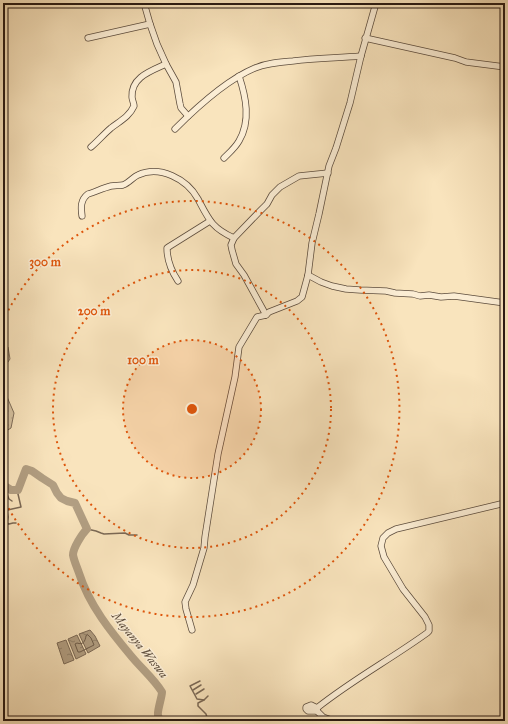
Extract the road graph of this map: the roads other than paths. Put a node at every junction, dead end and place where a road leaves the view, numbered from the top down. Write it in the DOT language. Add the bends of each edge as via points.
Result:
graph roads {
  1 [pos="144,3"];
  2 [pos="376,3"];
  3 [pos="150,24"];
  4 [pos="88,38"];
  5 [pos="365,38"];
  6 [pos="361,56"];
  7 [pos="166,64"];
  8 [pos="505,67"];
  9 [pos="239,76"];
  10 [pos="188,116"];
  11 [pos="175,129"];
  12 [pos="91,147"];
  13 [pos="224,158"];
  14 [pos="328,172"];
  15 [pos="82,216"];
  16 [pos="210,221"];
  17 [pos="234,238"];
  18 [pos="308,275"];
  19 [pos="178,281"];
  20 [pos="505,303"];
  21 [pos="266,315"];
  22 [pos="505,503"];
  23 [pos="192,630"];
  24 [pos="334,721"];
  1 -- 3 [label="street"];
  2 -- 5 [label="street"];
  3 -- 4 [label="street"];
  3 -- 7 [label="street"];
  5 -- 6 [label="street"];
  5 -- 8 [label="street" via="466,62"];
  6 -- 9 [label="street" via="267,64"];
  6 -- 14 [label="street" via="350,103"];
  7 -- 10 [label="street" via="176,82 180,104"];
  7 -- 12 [label="street" via="140,77 133,89 133,109"];
  9 -- 10 [label="street"];
  9 -- 13 [label="street" via="245,97 246,119 239,142"];
  10 -- 11 [label="street"];
  14 -- 17 [label="street" via="299,176 280,187"];
  14 -- 18 [label="street" via="312,243"];
  15 -- 16 [label="street" via="81,206 88,194 124,185 144,172 161,172 182,181 193,191"];
  16 -- 17 [label="street" via="218,230"];
  16 -- 19 [label="street" via="167,248 167,255"];
  17 -- 21 [label="street" via="232,250 236,264"];
  18 -- 20 [label="street" via="321,282 346,289 420,296 454,296"];
  18 -- 21 [label="street" via="298,301"];
  21 -- 23 [label="street" via="257,317 239,346 218,454 204,548 185,602"];
  22 -- 24 [label="street" via="391,531 383,538 384,557 402,589 425,617 429,630 317,709 323,717"];
}
